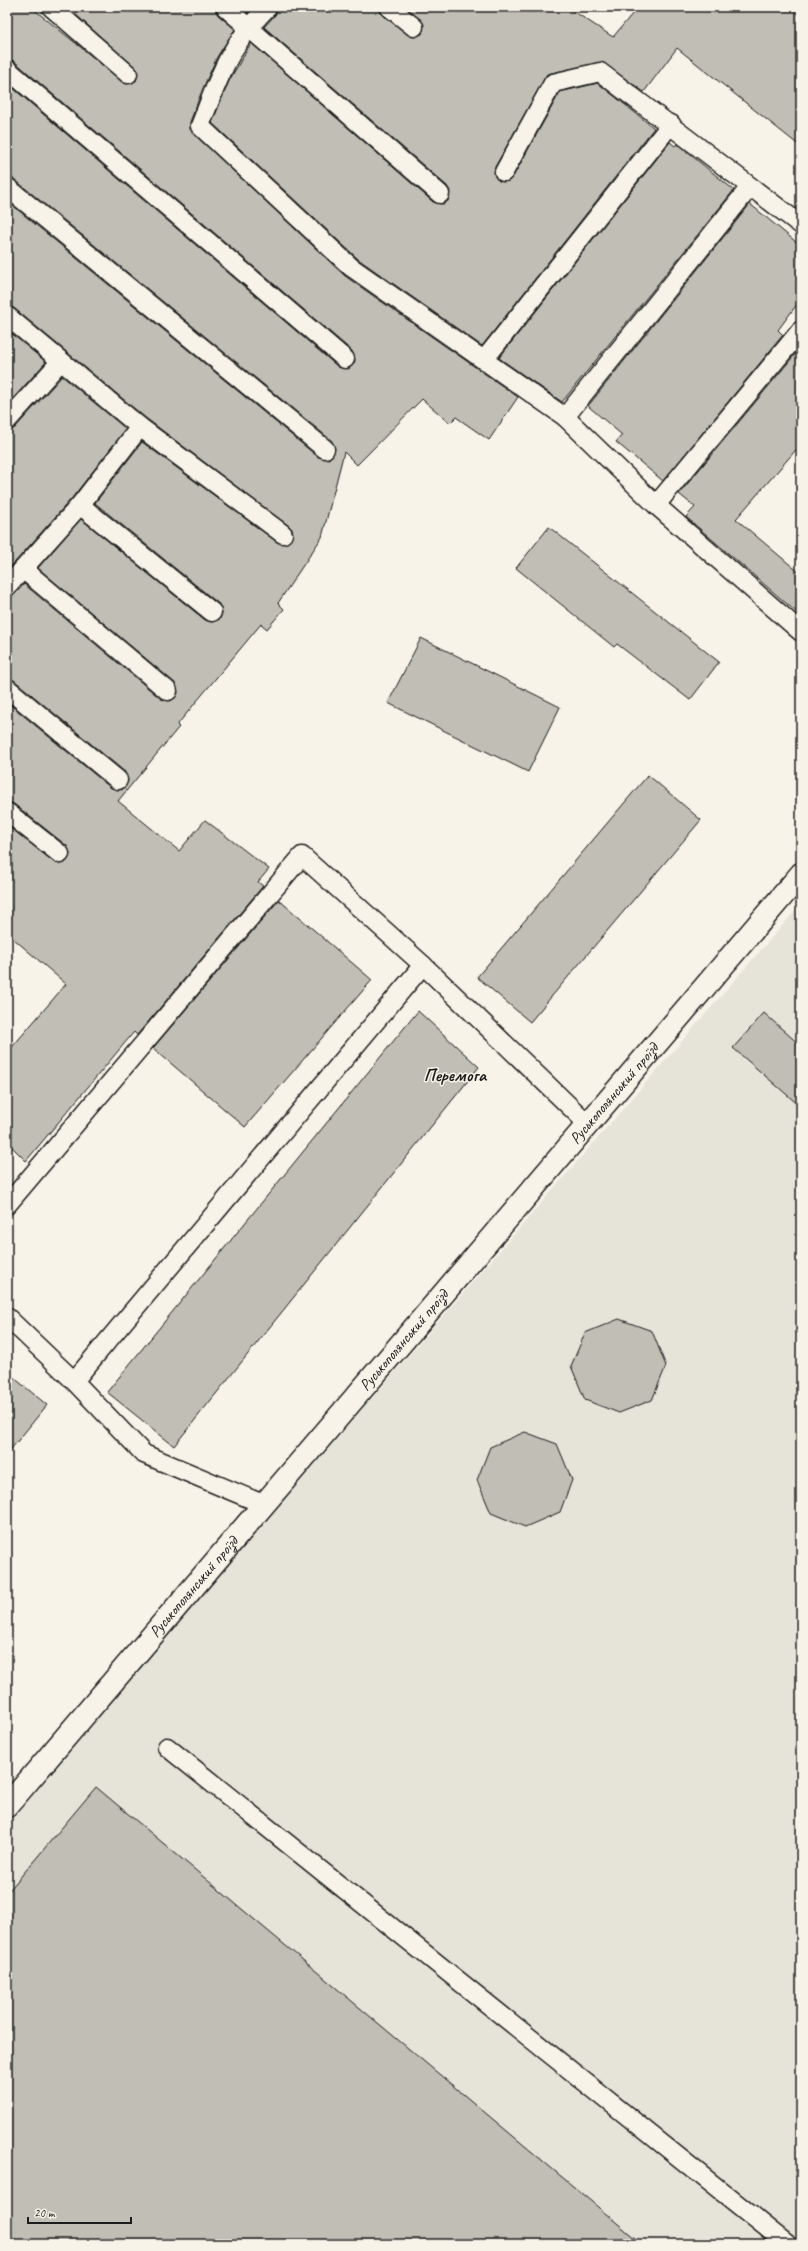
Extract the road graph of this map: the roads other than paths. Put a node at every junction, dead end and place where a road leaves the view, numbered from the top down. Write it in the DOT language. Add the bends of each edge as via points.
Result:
graph roads {
  1 [pos="51,7"];
  2 [pos="225,7"];
  3 [pos="268,7"];
  4 [pos="389,7"];
  5 [pos="248,27"];
  6 [pos="414,27"];
  7 [pos="7,69"];
  8 [pos="128,74"];
  9 [pos="671,124"];
  10 [pos="504,172"];
  11 [pos="7,187"];
  12 [pos="750,187"];
  13 [pos="440,194"];
  14 [pos="801,225"];
  15 [pos="7,316"];
  16 [pos="801,330"];
  17 [pos="345,359"];
  18 [pos="484,360"];
  19 [pos="61,361"];
  20 [pos="565,417"];
  21 [pos="7,421"];
  22 [pos="140,427"];
  23 [pos="325,449"];
  24 [pos="80,505"];
  25 [pos="656,505"];
  26 [pos="282,534"];
  27 [pos="23,569"];
  28 [pos="7,587"];
  29 [pos="212,612"];
  30 [pos="801,632"];
  31 [pos="7,688"];
  32 [pos="168,691"];
  33 [pos="118,780"];
  34 [pos="7,812"];
  35 [pos="60,854"];
  36 [pos="801,874"];
  37 [pos="423,965"];
  38 [pos="589,1124"];
  39 [pos="7,1205"];
  40 [pos="7,1317"];
  41 [pos="74,1381"];
  42 [pos="265,1505"];
  43 [pos="167,1747"];
  44 [pos="7,1806"];
  45 [pos="787,2244"];
  1 -- 8 [label="lane"];
  2 -- 5 [label="lane"];
  3 -- 5 [label="lane"];
  4 -- 6 [label="lane"];
  5 -- 13 [label="lane"];
  5 -- 18 [label="lane" via="224,64 200,126 351,267"];
  7 -- 17 [label="lane"];
  9 -- 10 [label="lane" via="600,72 553,83"];
  9 -- 12 [label="lane"];
  9 -- 18 [label="lane"];
  11 -- 23 [label="lane"];
  12 -- 14 [label="lane"];
  12 -- 20 [label="lane"];
  15 -- 19 [label="lane"];
  16 -- 25 [label="lane"];
  18 -- 20 [label="lane"];
  19 -- 21 [label="lane"];
  19 -- 22 [label="lane"];
  20 -- 25 [label="lane"];
  22 -- 24 [label="lane"];
  22 -- 26 [label="lane"];
  24 -- 27 [label="lane"];
  24 -- 29 [label="lane"];
  25 -- 30 [label="lane"];
  27 -- 28 [label="lane"];
  27 -- 32 [label="lane"];
  31 -- 33 [label="lane"];
  34 -- 35 [label="lane"];
  36 -- 38 [label="street, Руськополянський проїзд"];
  37 -- 38 [label="lane"];
  37 -- 39 [label="lane" via="302,856"];
  37 -- 41 [label="lane"];
  38 -- 42 [label="street, Руськополянський проїзд"];
  40 -- 41 [label="lane"];
  41 -- 42 [label="lane" via="144,1454"];
  42 -- 44 [label="street, Руськополянський проїзд"];
  43 -- 45 [label="lane"];
}
